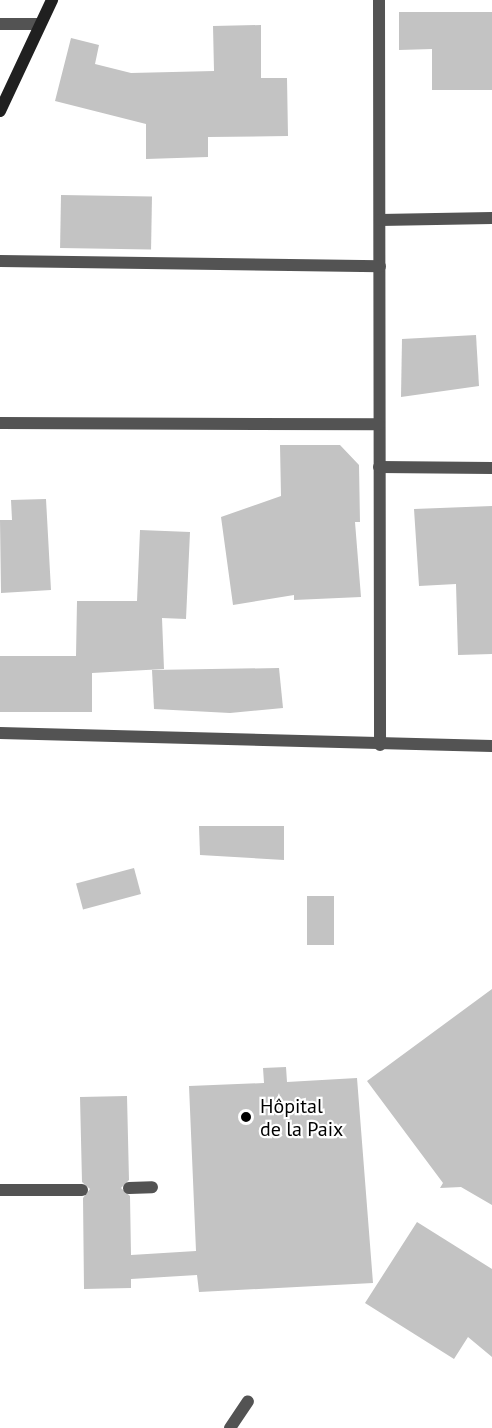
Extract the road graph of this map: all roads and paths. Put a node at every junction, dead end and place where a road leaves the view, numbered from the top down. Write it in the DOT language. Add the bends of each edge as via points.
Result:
graph roads {
  1 [pos="52,0"];
  2 [pos="379,0"];
  3 [pos="0,24"];
  4 [pos="38,24"];
  5 [pos="0,111"];
  6 [pos="492,218"];
  7 [pos="380,220"];
  8 [pos="0,261"];
  9 [pos="380,266"];
  10 [pos="0,423"];
  11 [pos="379,424"];
  12 [pos="379,467"];
  13 [pos="492,468"];
  14 [pos="0,733"];
  15 [pos="380,745"];
  16 [pos="492,746"];
  17 [pos="152,1187"];
  18 [pos="129,1188"];
  19 [pos="0,1190"];
  20 [pos="82,1190"];
  21 [pos="248,1401"];
  22 [pos="230,1428"];
  1 -- 4 [label="main road"];
  2 -- 7 [label="street"];
  3 -- 4 [label="street"];
  4 -- 5 [label="main road"];
  6 -- 7 [label="street"];
  7 -- 9 [label="street"];
  8 -- 9 [label="street"];
  9 -- 11 [label="street"];
  10 -- 11 [label="street"];
  11 -- 12 [label="street"];
  12 -- 13 [label="street"];
  12 -- 15 [label="street"];
  14 -- 15 [label="street"];
  15 -- 16 [label="street"];
  17 -- 18 [label="street"];
  19 -- 20 [label="street"];
  21 -- 22 [label="street"];
}
